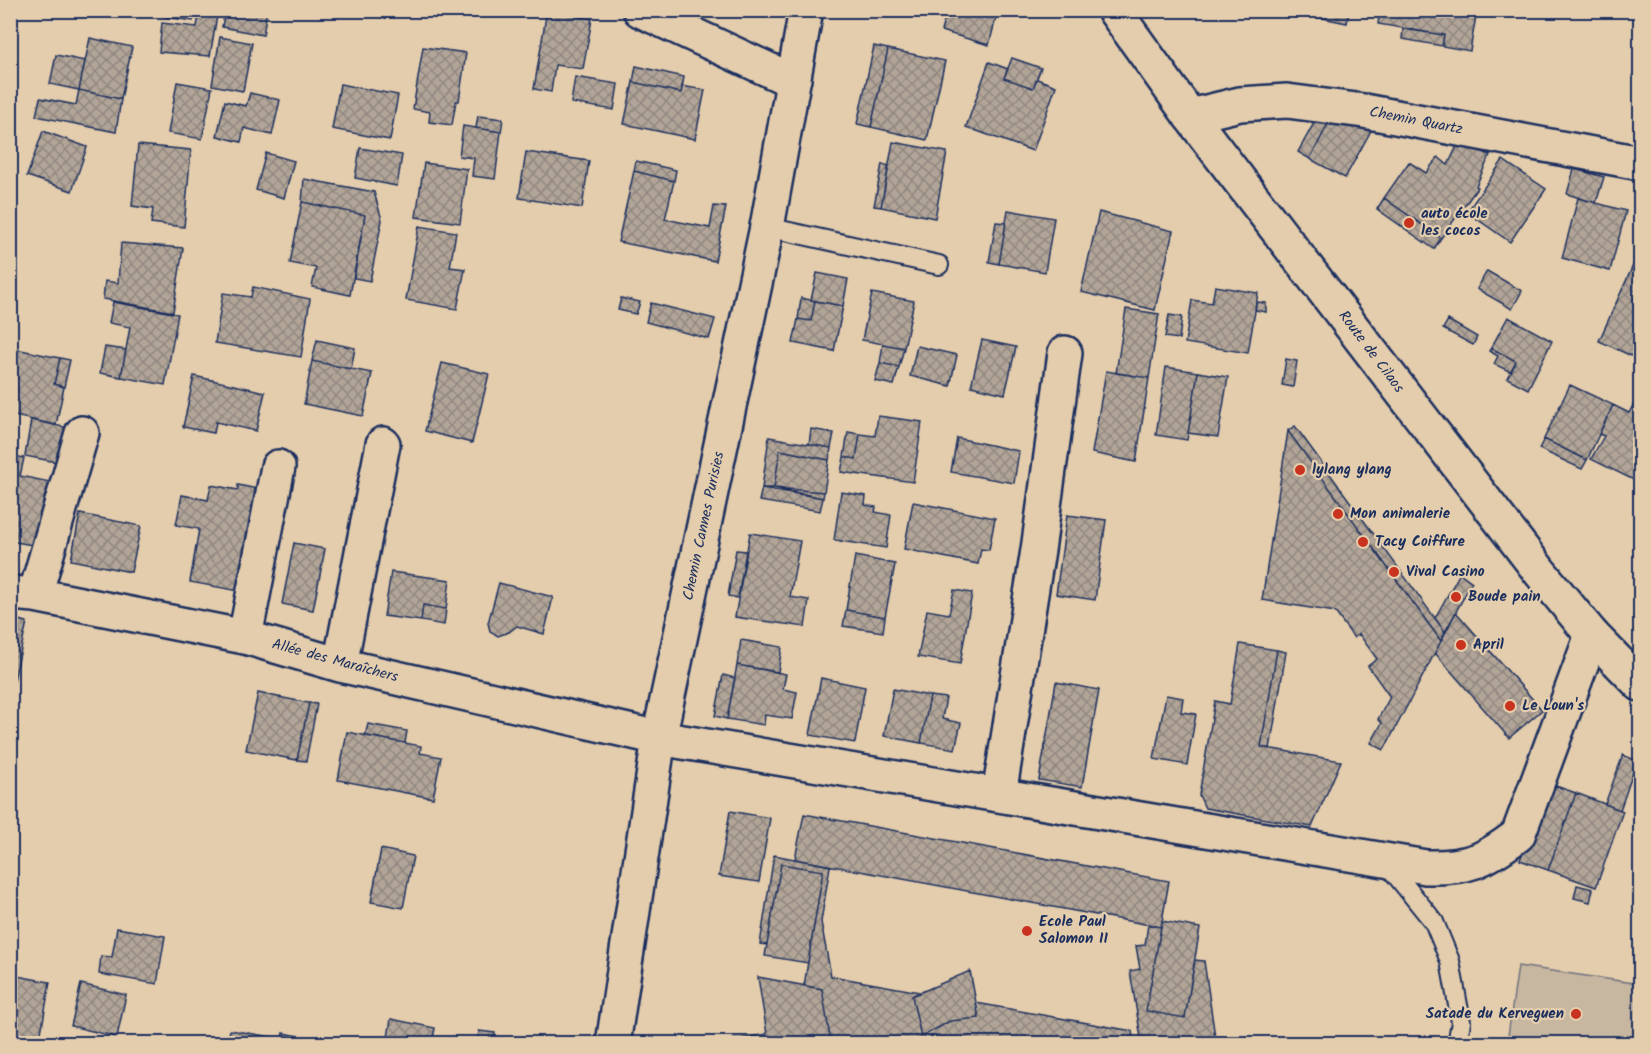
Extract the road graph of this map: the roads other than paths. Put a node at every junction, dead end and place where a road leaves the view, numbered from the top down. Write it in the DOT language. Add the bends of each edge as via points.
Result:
graph roads {
  1 [pos="640,10"];
  2 [pos="806,10"];
  3 [pos="1114,10"];
  4 [pos="794,79"];
  5 [pos="1190,116"];
  6 [pos="1641,163"];
  7 [pos="767,227"];
  8 [pos="939,265"];
  9 [pos="1065,353"];
  10 [pos="82,433"];
  11 [pos="383,444"];
  12 [pos="278,467"];
  13 [pos="23,594"];
  14 [pos="1592,635"];
  15 [pos="244,637"];
  16 [pos="340,665"];
  17 [pos="1641,684"];
  18 [pos="658,738"];
  19 [pos="999,795"];
  20 [pos="1384,860"];
  21 [pos="613,1044"];
  22 [pos="1457,1044"];
  1 -- 4 [label="street"];
  2 -- 4 [label="street, Chemin Cannes Purisies"];
  3 -- 5 [label="street, Route de Cilaos"];
  4 -- 7 [label="street, Chemin Cannes Purisies"];
  5 -- 6 [label="street, Chemin Quartz" via="1240,104 1287,101 1364,111"];
  5 -- 14 [label="street, Route de Cilaos" via="1539,572"];
  7 -- 8 [label="lane"];
  7 -- 18 [label="street, Chemin Cannes Purisies"];
  9 -- 19 [label="street"];
  10 -- 13 [label="street"];
  11 -- 16 [label="street"];
  12 -- 15 [label="street"];
  13 -- 15 [label="street, Allée des Maraîchers"];
  14 -- 17 [label="street, Route de Cilaos"];
  14 -- 20 [label="street, Allée des Maraîchers" via="1518,835 1474,863 1426,867"];
  15 -- 16 [label="street, Allée des Maraîchers"];
  16 -- 18 [label="street, Allée des Maraîchers"];
  18 -- 19 [label="street, Allée des Maraîchers"];
  18 -- 21 [label="street, Chemin Cannes Purisies"];
  19 -- 20 [label="street, Allée des Maraîchers"];
  20 -- 22 [label="lane" via="1434,922 1450,961 1461,1022"];
}
